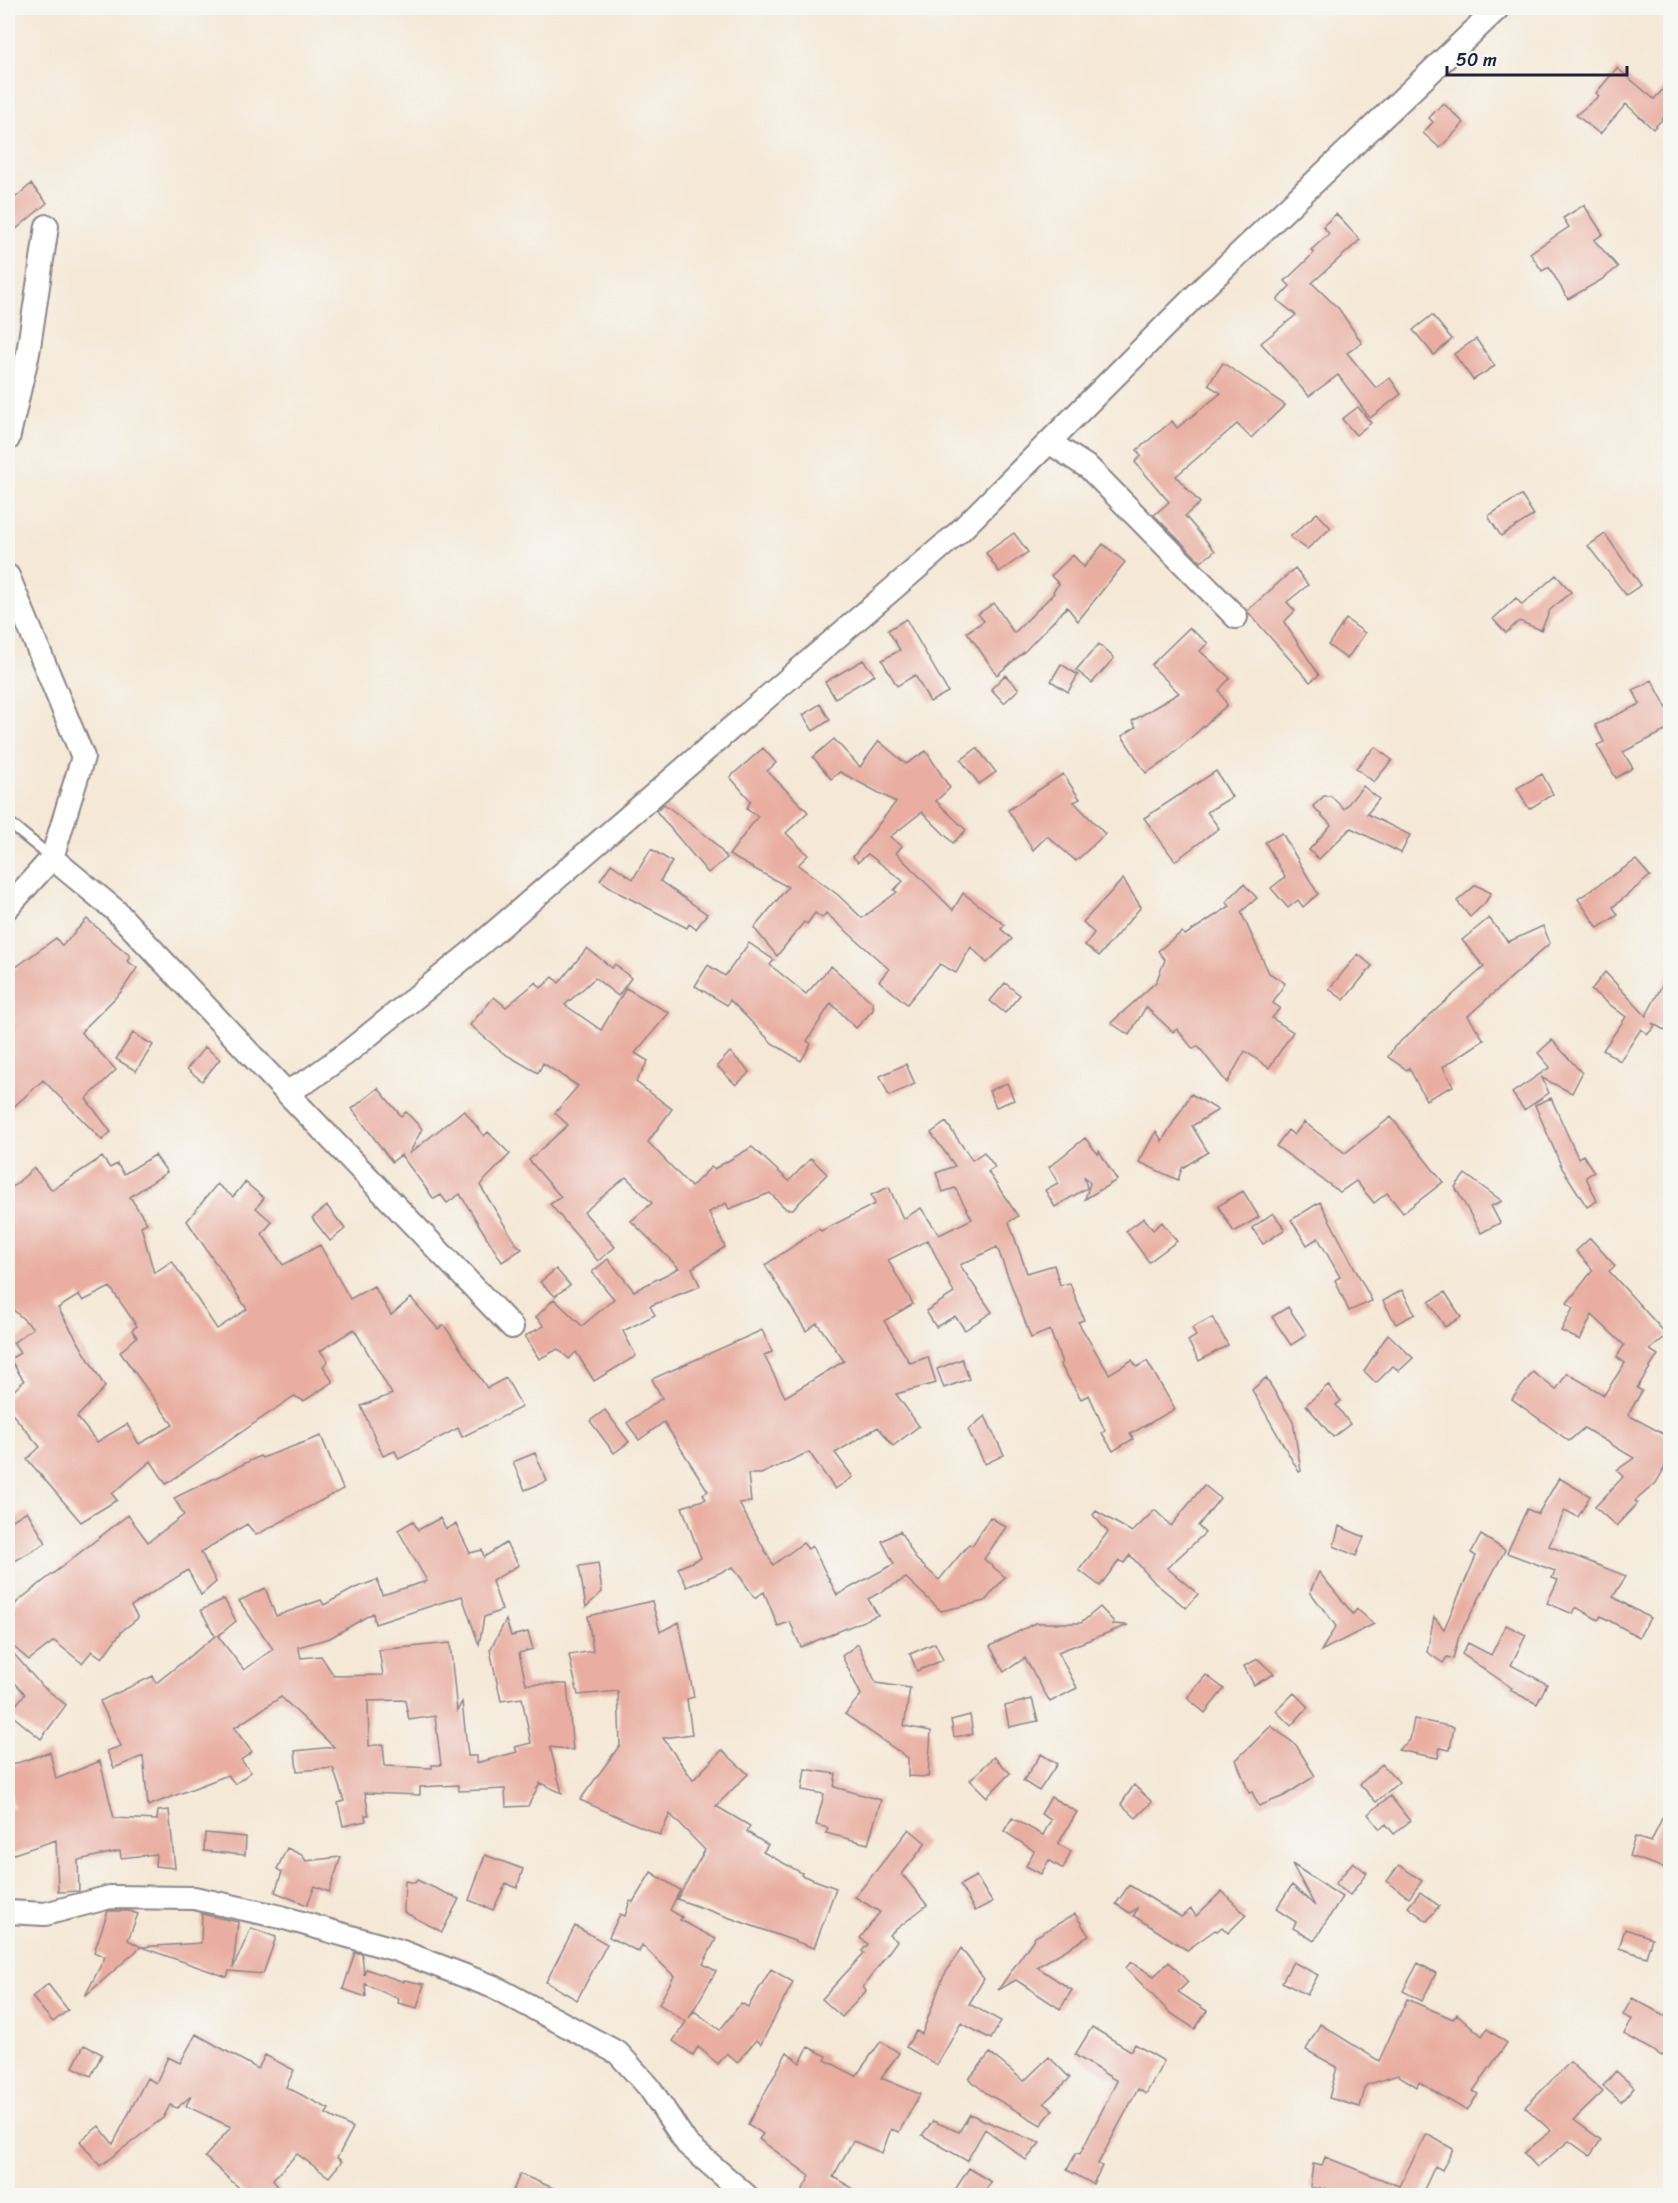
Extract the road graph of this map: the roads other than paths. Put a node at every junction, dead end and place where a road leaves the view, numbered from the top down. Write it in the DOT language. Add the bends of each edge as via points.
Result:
graph roads {
  1 [pos="1498,8"];
  2 [pos="47,226"];
  3 [pos="8,439"];
  4 [pos="1049,442"];
  5 [pos="8,576"];
  6 [pos="1236,617"];
  7 [pos="8,822"];
  8 [pos="52,858"];
  9 [pos="8,907"];
  10 [pos="286,1092"];
  11 [pos="512,1327"];
  12 [pos="8,1912"];
  13 [pos="747,2196"];
  1 -- 4 [label="street" via="1202,289"];
  2 -- 3 [label="street" via="28,353"];
  4 -- 6 [label="street" via="1089,468"];
  4 -- 10 [label="street" via="960,531 557,880 348,1052"];
  5 -- 8 [label="street" via="83,757"];
  7 -- 8 [label="lane"];
  8 -- 9 [label="street"];
  8 -- 10 [label="street" via="115,910"];
  10 -- 11 [label="street"];
  12 -- 13 [label="street" via="45,1914 110,1897 194,1898 281,1917 397,1950 483,1983 618,2053 649,2087 687,2144"];
}
